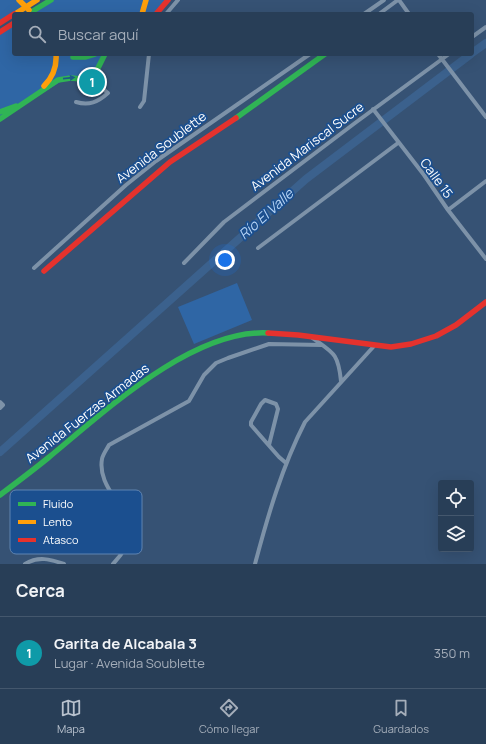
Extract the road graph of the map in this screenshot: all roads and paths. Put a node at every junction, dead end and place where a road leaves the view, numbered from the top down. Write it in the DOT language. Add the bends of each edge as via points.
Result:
graph roads {
  1 [pos="14,0"];
  2 [pos="19,0"];
  3 [pos="37,0"];
  4 [pos="51,0"];
  5 [pos="146,0"];
  6 [pos="168,0"];
  7 [pos="178,0"];
  8 [pos="384,0"];
  9 [pos="398,0"];
  10 [pos="17,12"];
  11 [pos="26,12"];
  12 [pos="31,12"];
  13 [pos="31,12"];
  14 [pos="143,12"];
  15 [pos="158,12"];
  16 [pos="168,12"];
  17 [pos="367,12"];
  18 [pos="382,12"];
  19 [pos="407,12"];
  20 [pos="12,15"];
  21 [pos="0,23"];
  22 [pos="12,24"];
  23 [pos="486,27"];
  24 [pos="0,32"];
  25 [pos="474,36"];
  26 [pos="56,56"];
  27 [pos="71,56"];
  28 [pos="85,56"];
  29 [pos="104,56"];
  30 [pos="149,56"];
  31 [pos="307,56"];
  32 [pos="321,56"];
  33 [pos="440,56"];
  34 [pos="446,56"];
  35 [pos="442,59"];
  36 [pos="103,89"];
  37 [pos="76,102"];
  38 [pos="140,107"];
  39 [pos="373,110"];
  40 [pos="0,112"];
  41 [pos="486,117"];
  42 [pos="0,119"];
  43 [pos="398,143"];
  44 [pos="486,181"];
  45 [pos="448,210"];
  46 [pos="258,248"];
  47 [pos="486,258"];
  48 [pos="184,262"];
  49 [pos="34,268"];
  50 [pos="44,270"];
  51 [pos="486,302"];
  52 [pos="311,336"];
  53 [pos="322,345"];
  54 [pos="375,345"];
  55 [pos="341,381"];
  56 [pos="0,402"];
  57 [pos="0,408"];
  58 [pos="269,445"];
  59 [pos="286,463"];
  60 [pos="111,490"];
  61 [pos="0,495"];
  62 [pos="120,554"];
  63 [pos="25,564"];
  64 [pos="64,564"];
  65 [pos="113,564"];
  66 [pos="255,564"];
  1 -- 11 [label="main road"];
  2 -- 13 [label="main road"];
  3 -- 10 [label="main road"];
  4 -- 12 [label="main road"];
  5 -- 14 [label="main road"];
  6 -- 15 [label="main road"];
  7 -- 16 [label="street"];
  8 -- 17 [label="street"];
  9 -- 18 [label="street"];
  9 -- 19 [label="street"];
  20 -- 21 [label="main road"];
  22 -- 24 [label="main road"];
  23 -- 25 [label="street"];
  26 -- 40 [label="main road" via="56,67 47,83 33,96"];
  27 -- 28 [label="main road"];
  42 -- 29 [label="main road, one-way" via="58,80 92,77"];
  30 -- 38 [label="street" via="144,101"];
  31 -- 49 [label="street, Avenida Soublette" via="156,160"];
  32 -- 50 [label="main road" via="253,107 170,162"];
  33 -- 35 [label="street"];
  34 -- 35 [label="street, Avenida Mariscal Sucre"];
  35 -- 39 [label="street, Avenida Mariscal Sucre"];
  35 -- 41 [label="street"];
  36 -- 37 [label="street" via="108,93 98,101 85,104"];
  39 -- 43 [label="street, Calle 15"];
  39 -- 48 [label="street, Avenida Mariscal Sucre" via="224,222"];
  43 -- 45 [label="street, Calle 15"];
  43 -- 46 [label="street"];
  44 -- 45 [label="street"];
  45 -- 47 [label="street, Calle 15"];
  51 -- 54 [label="main road, Avenida Fuerzas Armadas" via="456,325 436,336 391,347"];
  52 -- 53 [label="street"];
  52 -- 54 [label="main road, Avenida Fuerzas Armadas"];
  52 -- 61 [label="main road, Avenida Fuerzas Armadas" via="260,333 229,338 194,351 161,370 89,423"];
  53 -- 55 [label="street" via="334,352 340,367"];
  53 -- 60 [label="street" via="269,344 216,363 204,375 189,401 110,445 102,457 102,467"];
  54 -- 55 [label="street"];
  55 -- 59 [label="street" via="305,422"];
  56 -- 57 [label="street" via="3,405"];
  58 -- 58 [label="street" via="251,425 265,400 276,404 278,409"];
  58 -- 59 [label="street"];
  59 -- 66 [label="street"];
  62 -- 65 [label="street"];
  63 -- 64 [label="street" via="34,560 50,559"];
}
